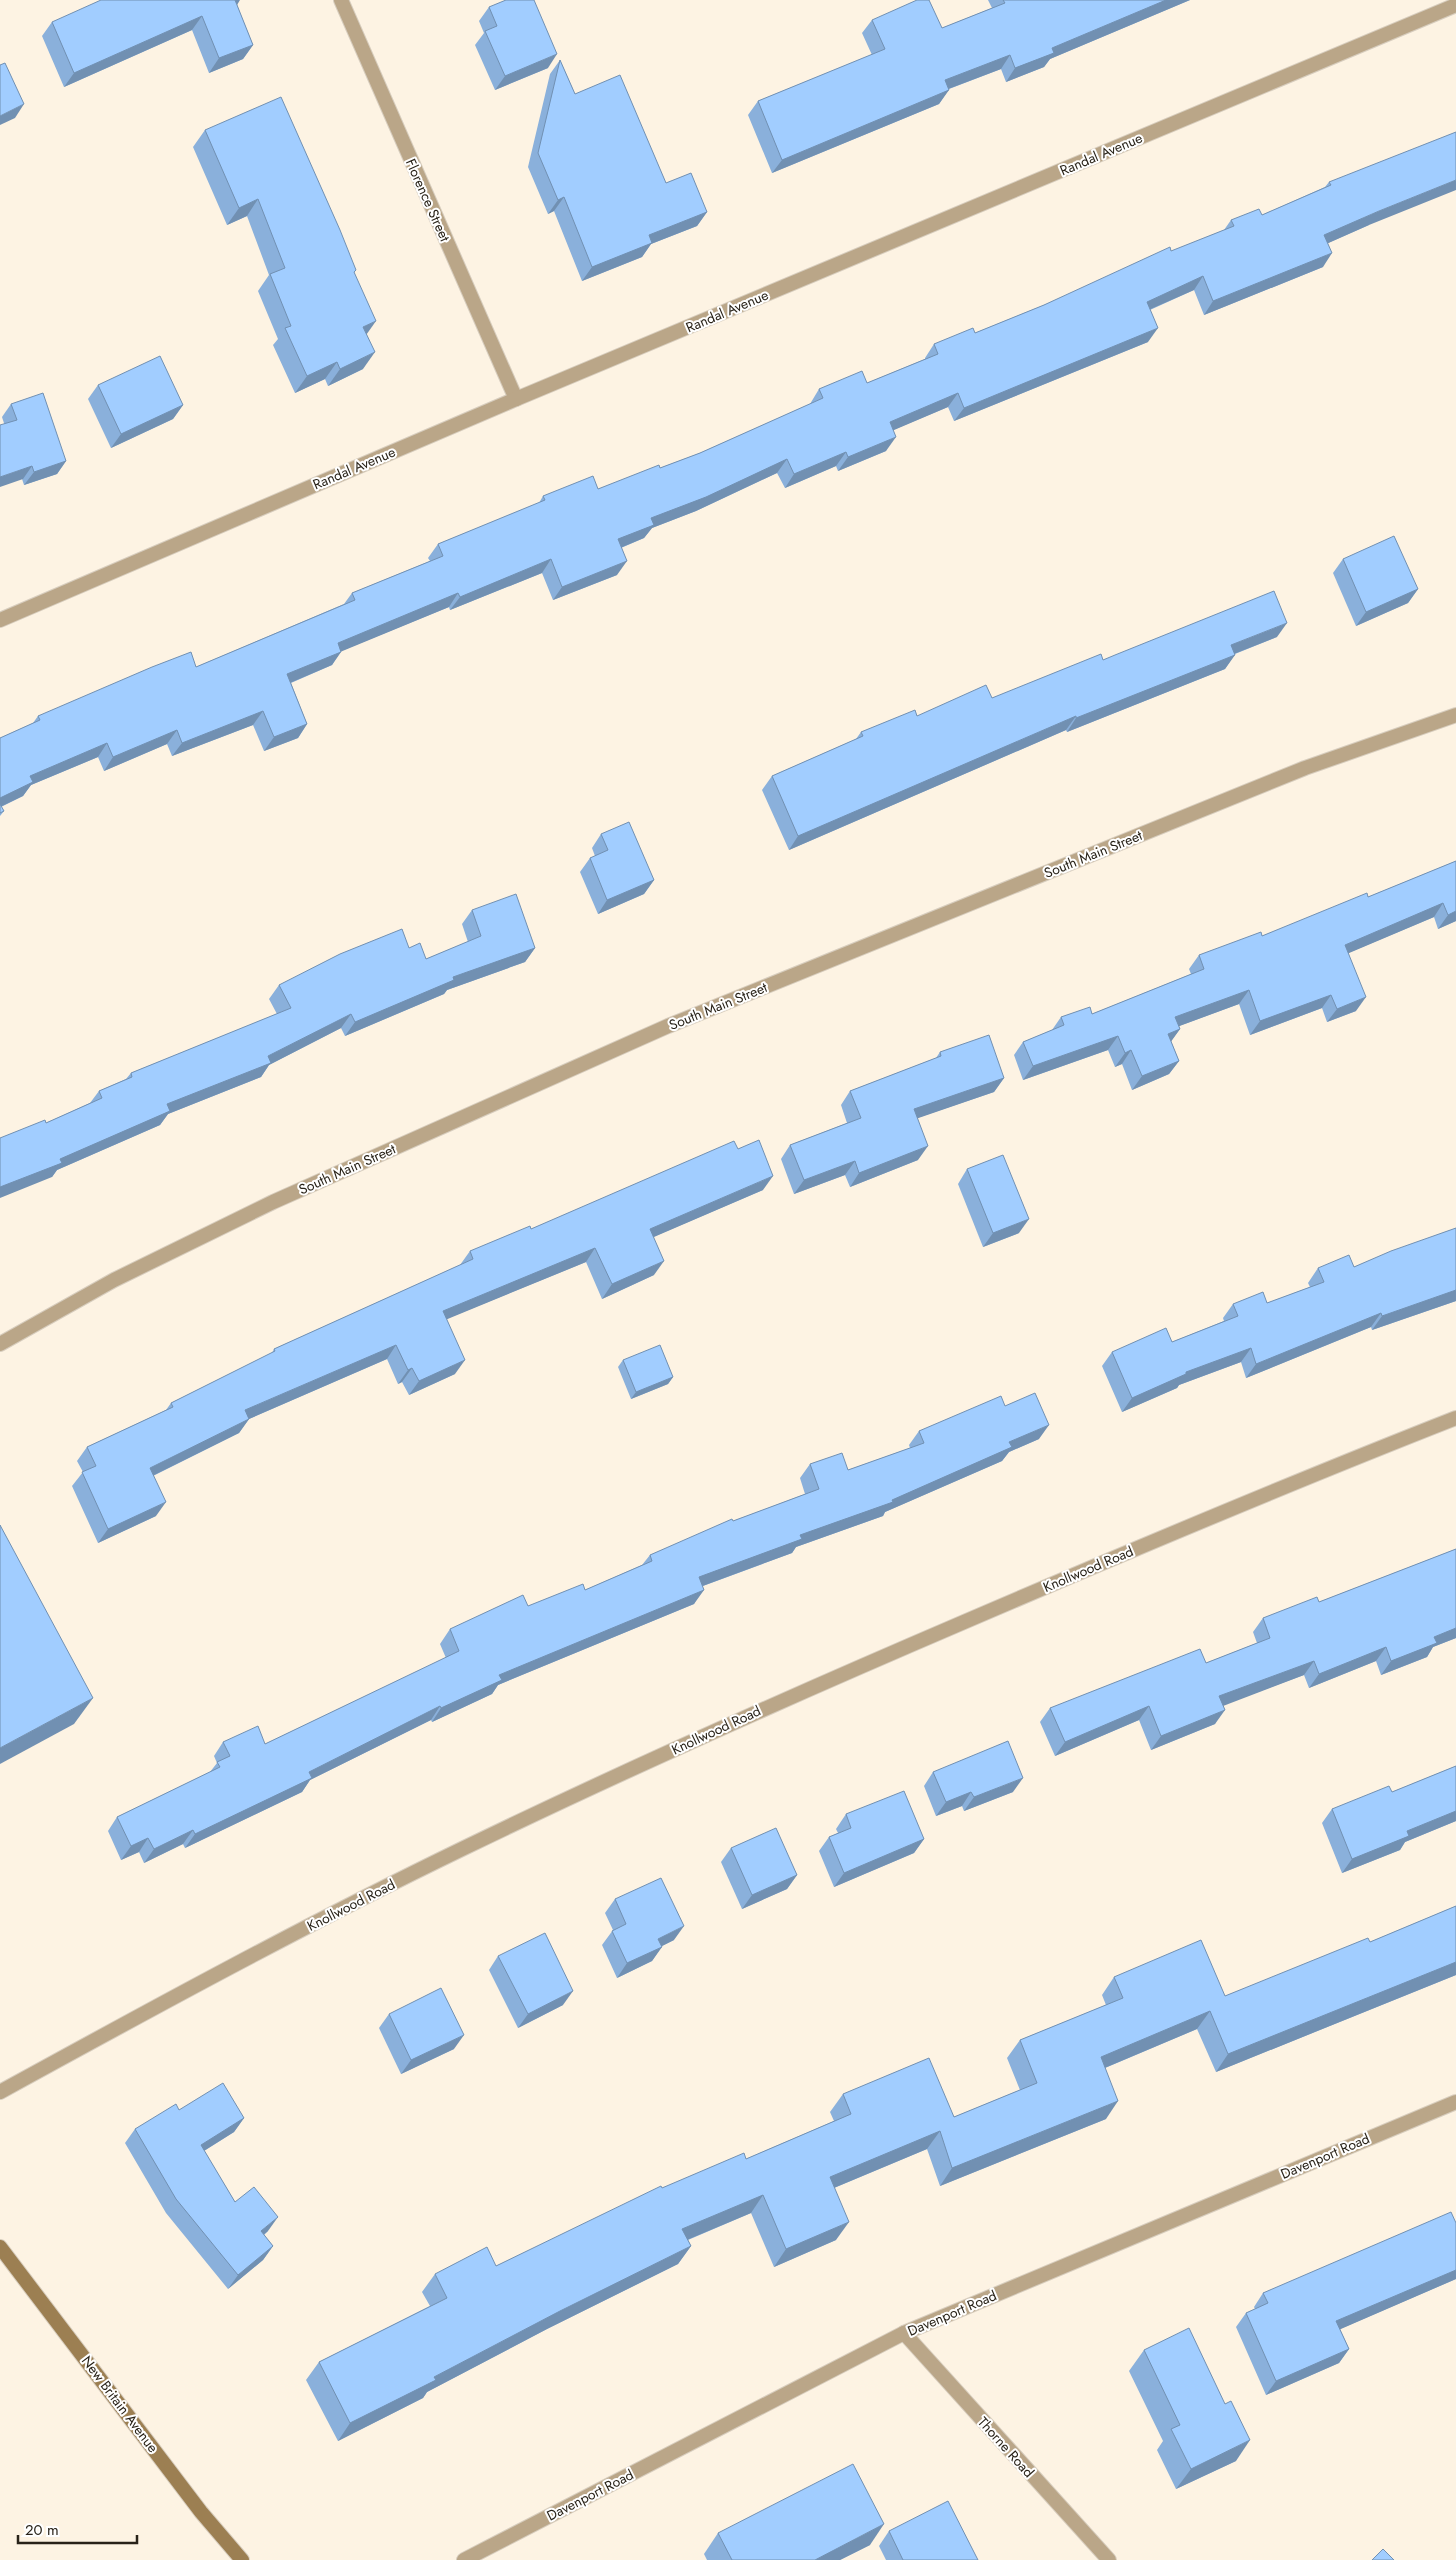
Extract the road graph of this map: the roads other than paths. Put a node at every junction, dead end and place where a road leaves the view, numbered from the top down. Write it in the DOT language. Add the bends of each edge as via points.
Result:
graph roads {
  1 [pos="342,0"];
  2 [pos="1456,5"];
  3 [pos="516,399"];
  4 [pos="0,620"];
  5 [pos="1456,715"];
  6 [pos="0,1344"];
  7 [pos="1456,1418"];
  8 [pos="0,2092"];
  9 [pos="1456,2102"];
  10 [pos="0,2247"];
  11 [pos="904,2333"];
  12 [pos="242,2560"];
  13 [pos="464,2560"];
  14 [pos="1109,2560"];
  1 -- 3 [label="street, Florence Street"];
  2 -- 3 [label="street, Randal Avenue"];
  3 -- 4 [label="street, Randal Avenue"];
  5 -- 6 [label="street, South Main Street" via="1305,768 668,1026 273,1202 114,1280"];
  7 -- 8 [label="street, Knollwood Road" via="1156,1539 788,1697 643,1764 464,1848 306,1928"];
  9 -- 11 [label="street, Davenport Road"];
  10 -- 12 [label="main road, New Britain Avenue" via="201,2512"];
  11 -- 13 [label="street, Davenport Road"];
  11 -- 14 [label="street, Thorne Road"];
}
